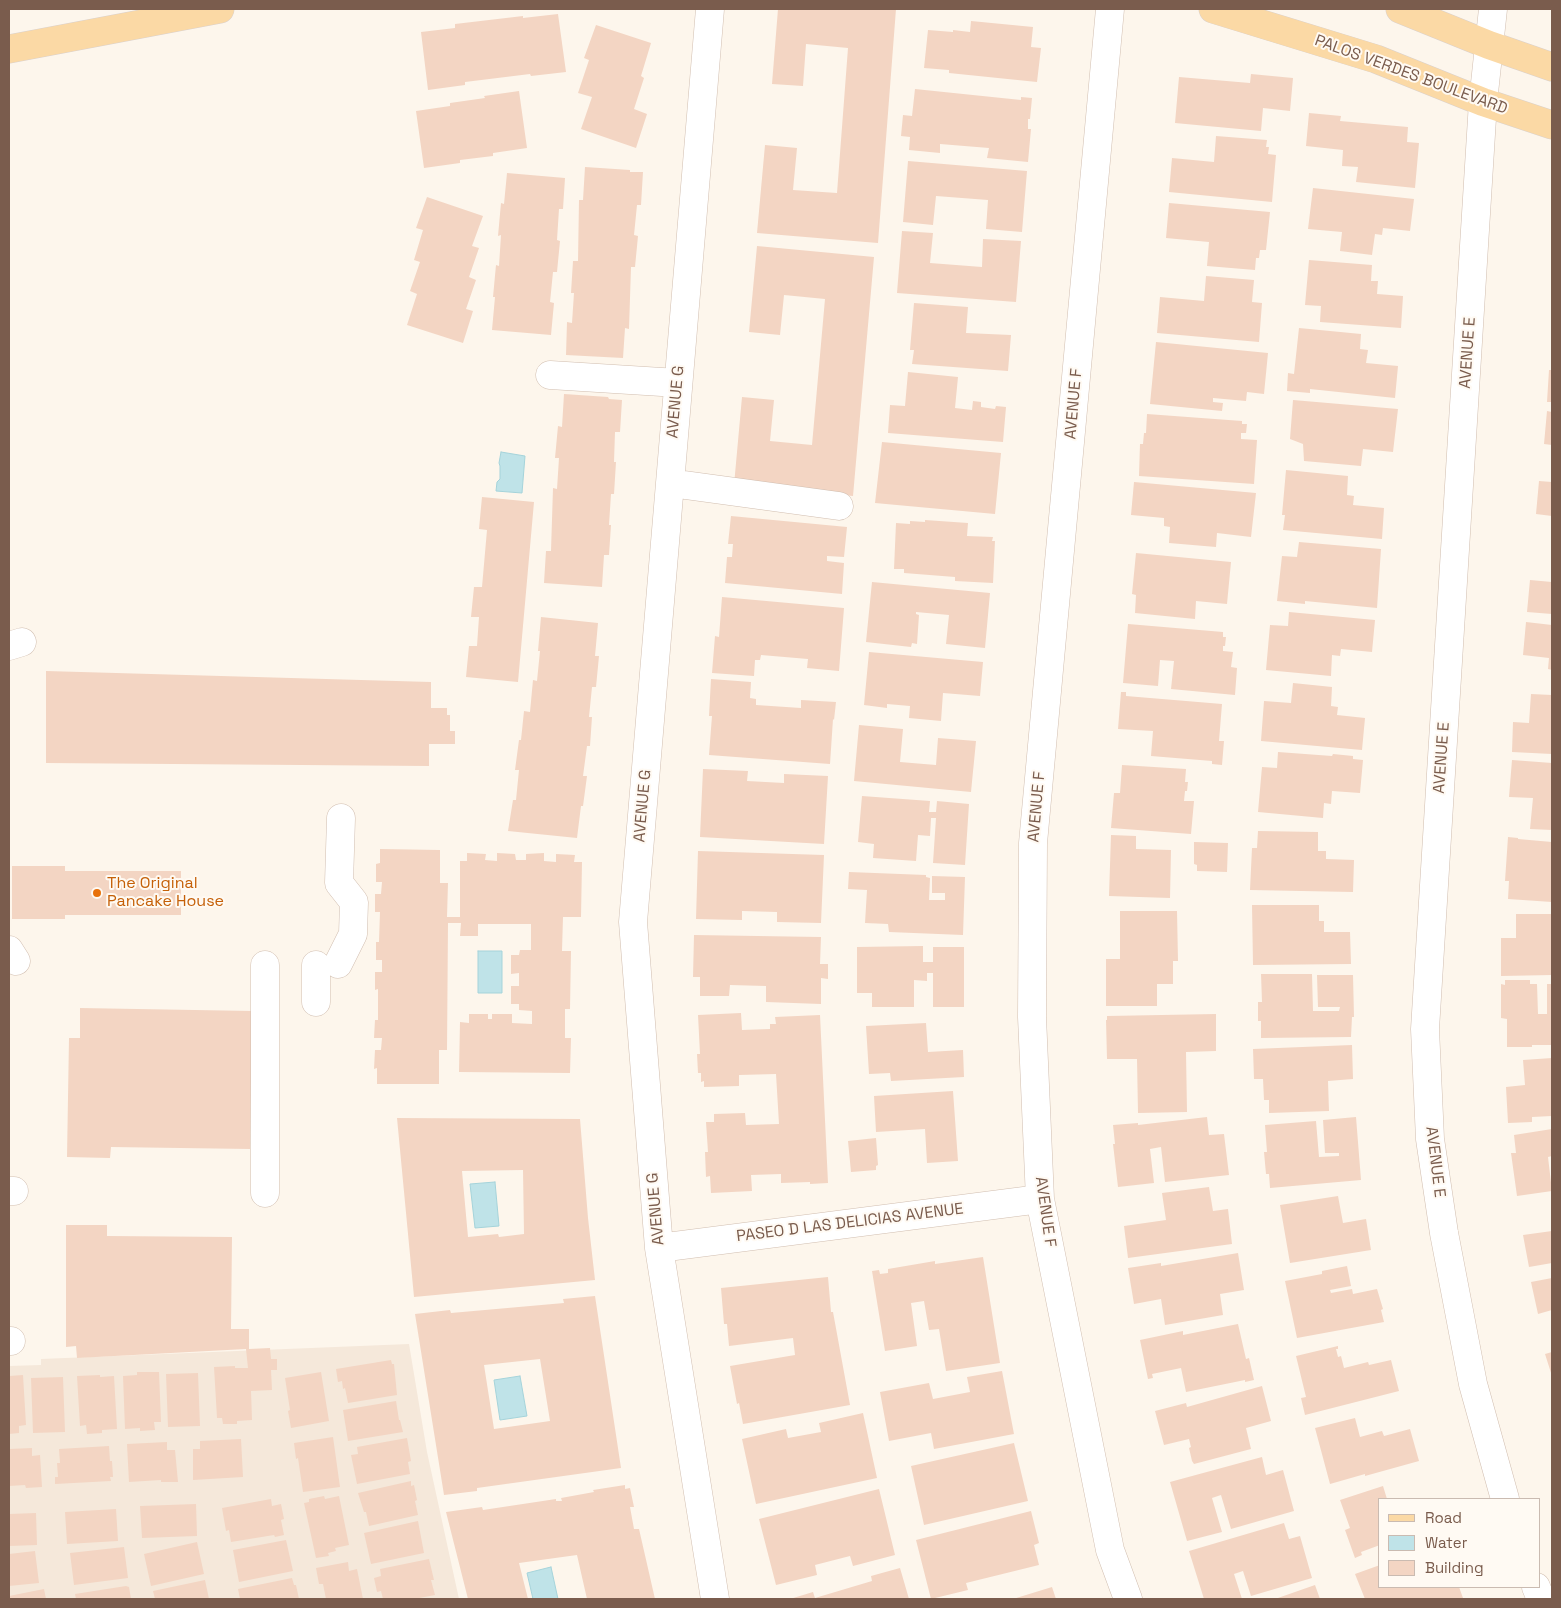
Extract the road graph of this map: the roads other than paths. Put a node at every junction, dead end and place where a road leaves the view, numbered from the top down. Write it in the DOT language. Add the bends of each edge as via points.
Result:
graph roads {
  1 [pos="220,9"];
  2 [pos="710,9"];
  3 [pos="1110,9"];
  4 [pos="1212,9"];
  5 [pos="1400,9"];
  6 [pos="1493,9"];
  7 [pos="1489,45"];
  8 [pos="9,49"];
  9 [pos="1552,67"];
  10 [pos="1483,102"];
  11 [pos="1552,125"];
  12 [pos="550,375"];
  13 [pos="678,383"];
  14 [pos="670,483"];
  15 [pos="840,506"];
  16 [pos="340,818"];
  17 [pos="265,965"];
  18 [pos="316,1002"];
  19 [pos="265,1194"];
  20 [pos="1040,1198"];
  21 [pos="659,1248"];
  22 [pos="1506,1498"];
  23 [pos="715,1599"];
  24 [pos="1128,1599"];
  1 -- 8 [label="main road"];
  2 -- 13 [label="street, AVENUE G"];
  3 -- 20 [label="street, AVENUE F" via="1033,843 1032,1017"];
  4 -- 10 [label="main road, PALOS VERDES BOULEVARD" via="1376,59"];
  5 -- 7 [label="main road"];
  6 -- 7 [label="street, AVENUE E"];
  7 -- 9 [label="main road"];
  7 -- 10 [label="street, AVENUE E"];
  10 -- 11 [label="main road, PALOS VERDES BOULEVARD"];
  10 -- 22 [label="street, AVENUE E" via="1425,1029 1430,1139 1444,1233 1473,1384"];
  12 -- 13 [label="street"];
  13 -- 14 [label="street, AVENUE G"];
  14 -- 15 [label="street"];
  14 -- 21 [label="street, AVENUE G" via="633,922"];
  16 -- 18 [label="street" via="339,883 354,902 353,934 327,964"];
  17 -- 19 [label="street"];
  20 -- 21 [label="street, PASEO D LAS DELICIAS AVENUE"];
  20 -- 24 [label="street, AVENUE F" via="1110,1550"];
  21 -- 23 [label="street, AVENUE G"];
}
